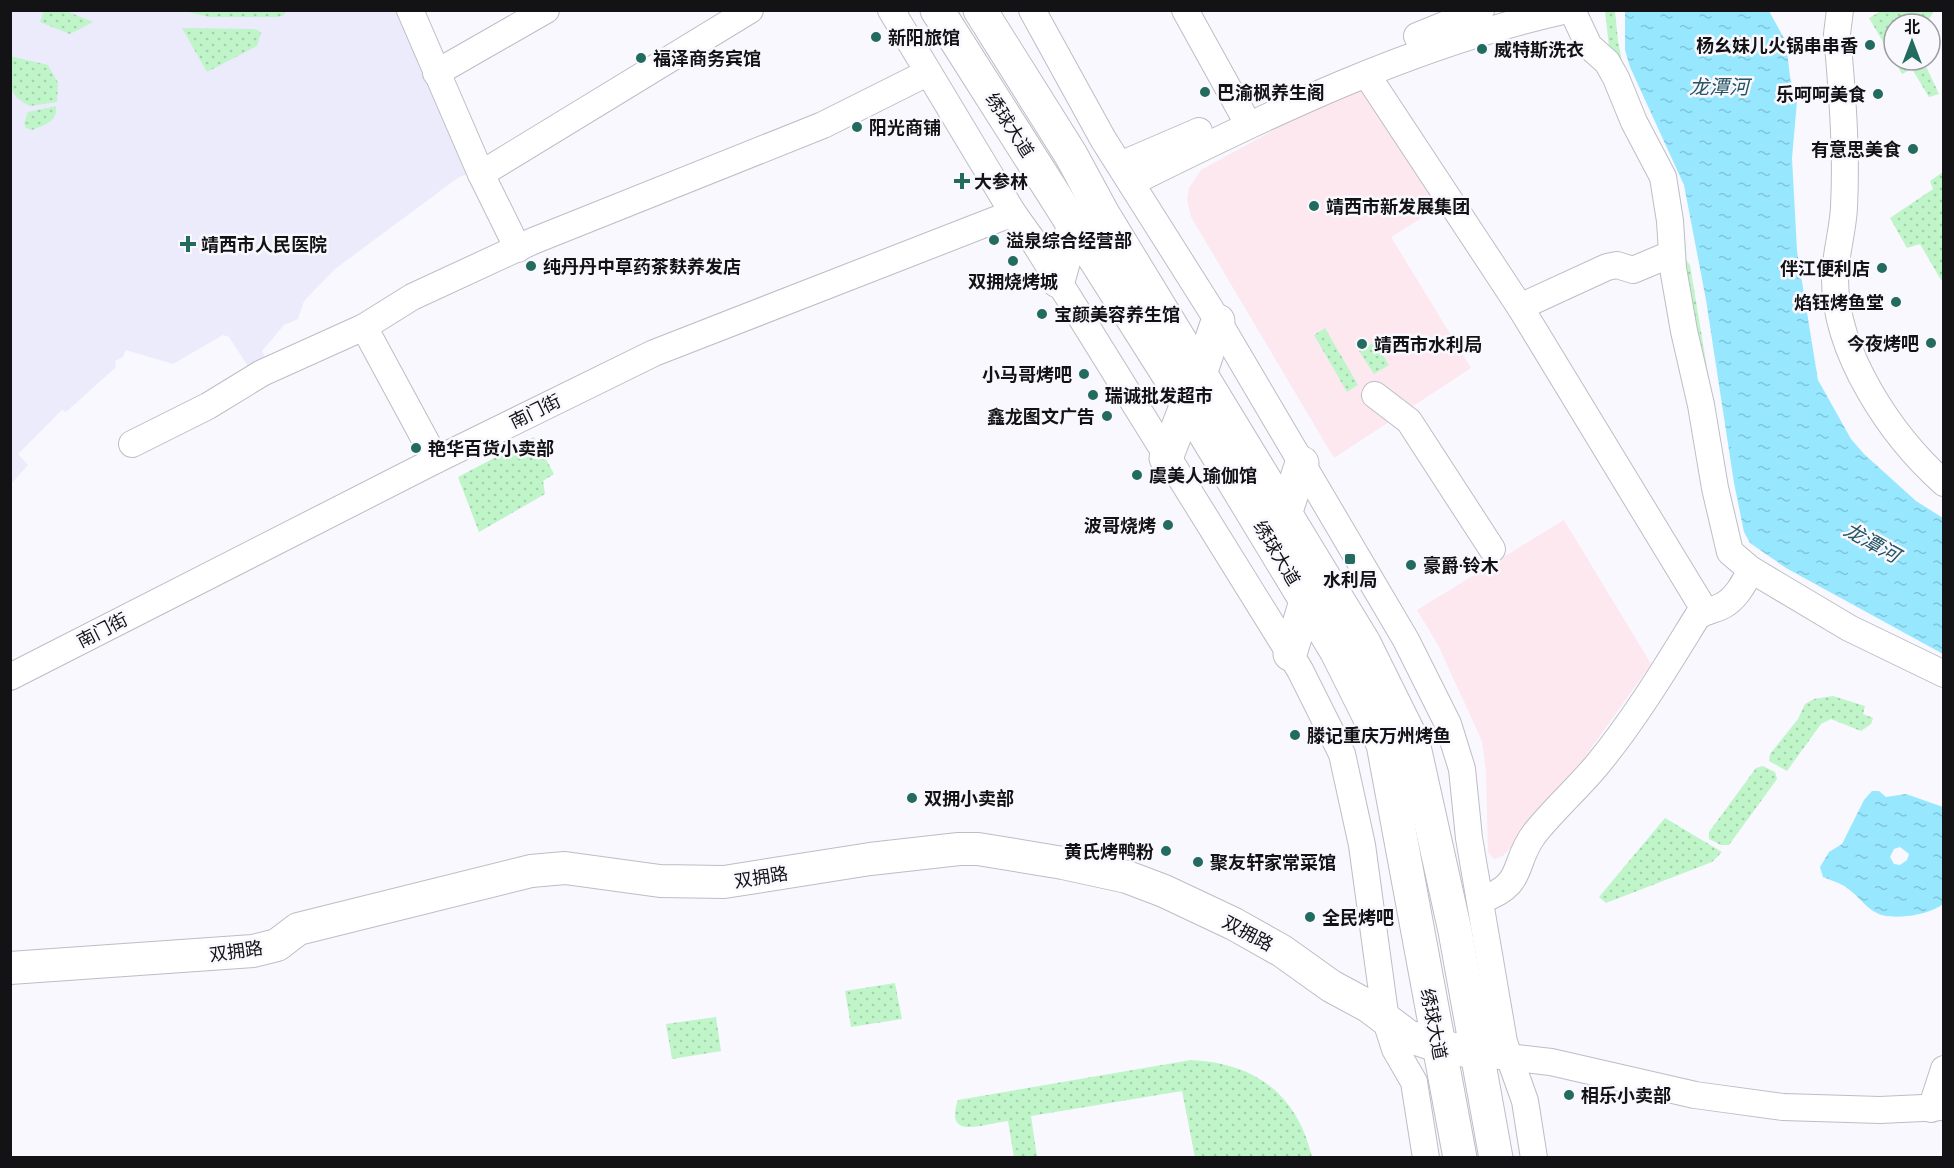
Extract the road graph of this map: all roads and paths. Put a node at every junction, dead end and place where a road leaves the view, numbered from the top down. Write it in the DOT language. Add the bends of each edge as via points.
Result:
graph roads {
  1 [pos="410,10"];
  2 [pos="546,10"];
  3 [pos="750,10"];
  4 [pos="891,10"];
  5 [pos="937,10"];
  6 [pos="1032,10"];
  7 [pos="1481,10"];
  8 [pos="1567,10"];
  9 [pos="1572,10"];
  10 [pos="1840,10"];
  11 [pos="1190,13"];
  12 [pos="988,16"];
  13 [pos="436,73"];
  14 [pos="927,73"];
  15 [pos="1368,75"];
  16 [pos="1242,113"];
  17 [pos="481,174"];
  18 [pos="1126,174"];
  19 [pos="1013,213"];
  20 [pos="1074,224"];
  21 [pos="518,249"];
  22 [pos="1671,255"];
  23 [pos="1058,281"];
  24 [pos="1520,307"];
  25 [pos="1218,321"];
  26 [pos="364,327"];
  27 [pos="1200,374"];
  28 [pos="1375,394"];
  29 [pos="1187,404"];
  30 [pos="132,444"];
  31 [pos="1166,458"];
  32 [pos="436,460"];
  33 [pos="1302,463"];
  34 [pos="1944,483"];
  35 [pos="1286,514"];
  36 [pos="1492,549"];
  37 [pos="1750,569"];
  38 [pos="1306,602"];
  39 [pos="1705,611"];
  40 [pos="1290,654"];
  41 [pos="1944,674"];
  42 [pos="10,677"];
  43 [pos="1481,900"];
  44 [pos="10,968"];
  45 [pos="1386,1021"];
  46 [pos="1438,1046"];
  47 [pos="1492,1055"];
  48 [pos="1944,1069"];
  49 [pos="1937,1108"];
  50 [pos="1426,1158"];
  51 [pos="1460,1158"];
  52 [pos="1496,1158"];
  53 [pos="1534,1158"];
  1 -- 13 [label="street"];
  2 -- 13 [label="street"];
  3 -- 17 [label="street"];
  4 -- 14 [label="street"];
  5 -- 20 [label="main road, 绣球大道"];
  6 -- 18 [label="street"];
  7 -- 16 [label="street"];
  8 -- 15 [label="street" via="1437,45"];
  9 -- 22 [label="street" via="1589,46 1607,62 1616,78 1663,177"];
  10 -- 34 [label="street" via="1837,34 1844,208 1835,278 1841,330 1853,358 1905,446"];
  11 -- 16 [label="street"];
  12 -- 27 [label="main road, 绣球大道"];
  13 -- 17 [label="street"];
  14 -- 19 [label="street"];
  14 -- 21 [label="street" via="823,124"];
  15 -- 18 [label="street"];
  15 -- 24 [label="street"];
  16 -- 18 [label="street"];
  17 -- 21 [label="street"];
  18 -- 25 [label="street"];
  19 -- 23 [label="street"];
  19 -- 32 [label="street, 南门街" via="654,353"];
  20 -- 23 [label="main road"];
  20 -- 29 [label="main road, 绣球大道"];
  21 -- 26 [label="street" via="412,297"];
  22 -- 24 [label="street" via="1633,270 1617,265 1607,267"];
  22 -- 37 [label="street" via="1724,530 1731,552"];
  23 -- 31 [label="street"];
  24 -- 39 [label="street"];
  25 -- 27 [label="main road"];
  25 -- 33 [label="street"];
  26 -- 30 [label="street" via="262,373 208,406"];
  26 -- 32 [label="street"];
  27 -- 35 [label="main road, 绣球大道"];
  28 -- 36 [label="street" via="1409,421"];
  29 -- 31 [label="main road"];
  29 -- 38 [label="main road, 绣球大道"];
  31 -- 40 [label="street"];
  32 -- 42 [label="street, 南门街"];
  33 -- 35 [label="main road"];
  33 -- 43 [label="street" via="1419,664 1448,724 1462,769"];
  35 -- 47 [label="main road, 绣球大道" via="1364,644 1413,742 1455,931"];
  37 -- 39 [label="street" via="1728,603"];
  37 -- 41 [label="street" via="1858,633"];
  38 -- 40 [label="main road"];
  38 -- 46 [label="main road, 绣球大道" via="1337,652 1383,744"];
  39 -- 43 [label="street" via="1697,617 1662,675 1599,762 1534,833 1511,884"];
  40 -- 45 [label="street" via="1346,765 1371,897"];
  43 -- 47 [label="street"];
  44 -- 45 [label="street, 双拥路" via="253,951 277,945 298,929 531,871 565,868 660,881 724,882 870,859 978,849 1127,877 1164,891 1281,951"];
  45 -- 46 [label="street, 双拥路" via="1408,1036"];
  45 -- 50 [label="street" via="1395,1049 1414,1082"];
  46 -- 47 [label="street, 双拥路"];
  46 -- 51 [label="main road, 绣球大道"];
  47 -- 49 [label="street" via="1551,1062 1695,1095 1783,1107"];
  47 -- 52 [label="main road, 绣球大道"];
  47 -- 53 [label="street" via="1525,1101"];
  48 -- 49 [label="street"];
}
